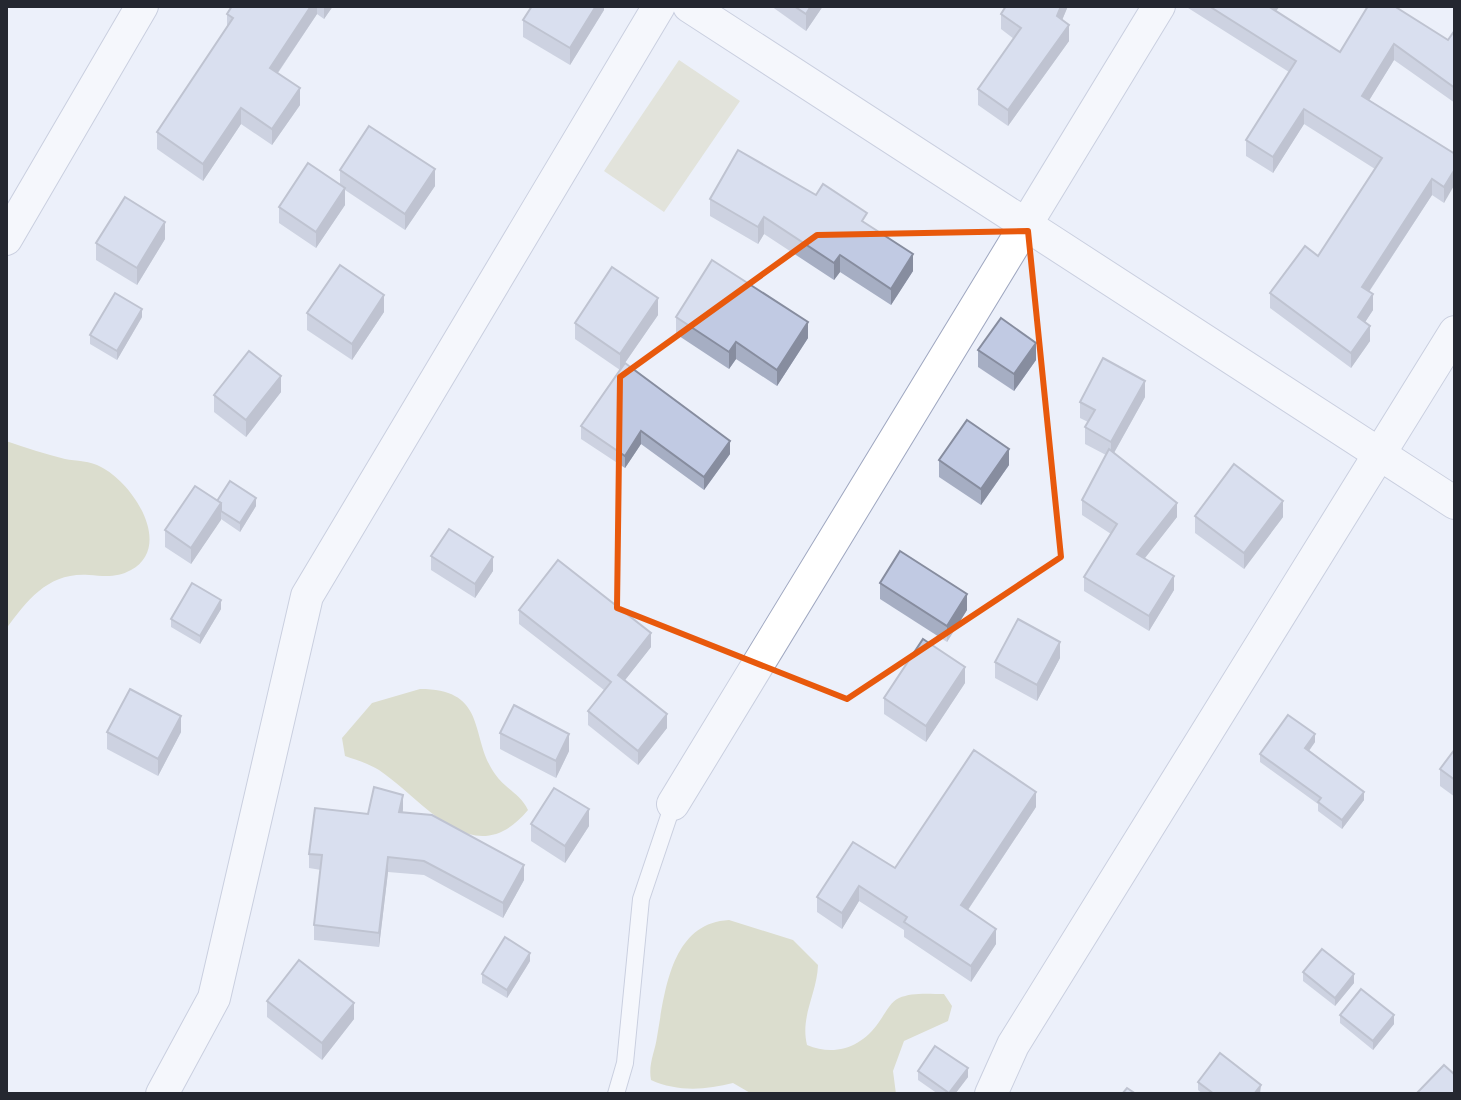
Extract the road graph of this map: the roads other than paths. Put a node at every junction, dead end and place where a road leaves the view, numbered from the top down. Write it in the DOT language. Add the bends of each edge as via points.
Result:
graph roads {
  1 [pos="142,6"];
  2 [pos="659,6"];
  3 [pos="689,6"];
  4 [pos="1159,6"];
  5 [pos="1025,226"];
  6 [pos="6,239"];
  7 [pos="1455,332"];
  8 [pos="1376,455"];
  9 [pos="1455,503"];
  10 [pos="673,804"];
  11 [pos="162,1094"];
  12 [pos="616,1094"];
  13 [pos="991,1094"];
  1 -- 6 [label="street"];
  2 -- 11 [label="street" via="307,596 214,998"];
  3 -- 5 [label="street"];
  4 -- 5 [label="street"];
  5 -- 8 [label="street"];
  5 -- 10 [label="street"];
  7 -- 8 [label="street"];
  8 -- 9 [label="street"];
  8 -- 13 [label="street" via="1013,1045"];
  10 -- 12 [label="lane" via="641,899 625,1063"];
}
